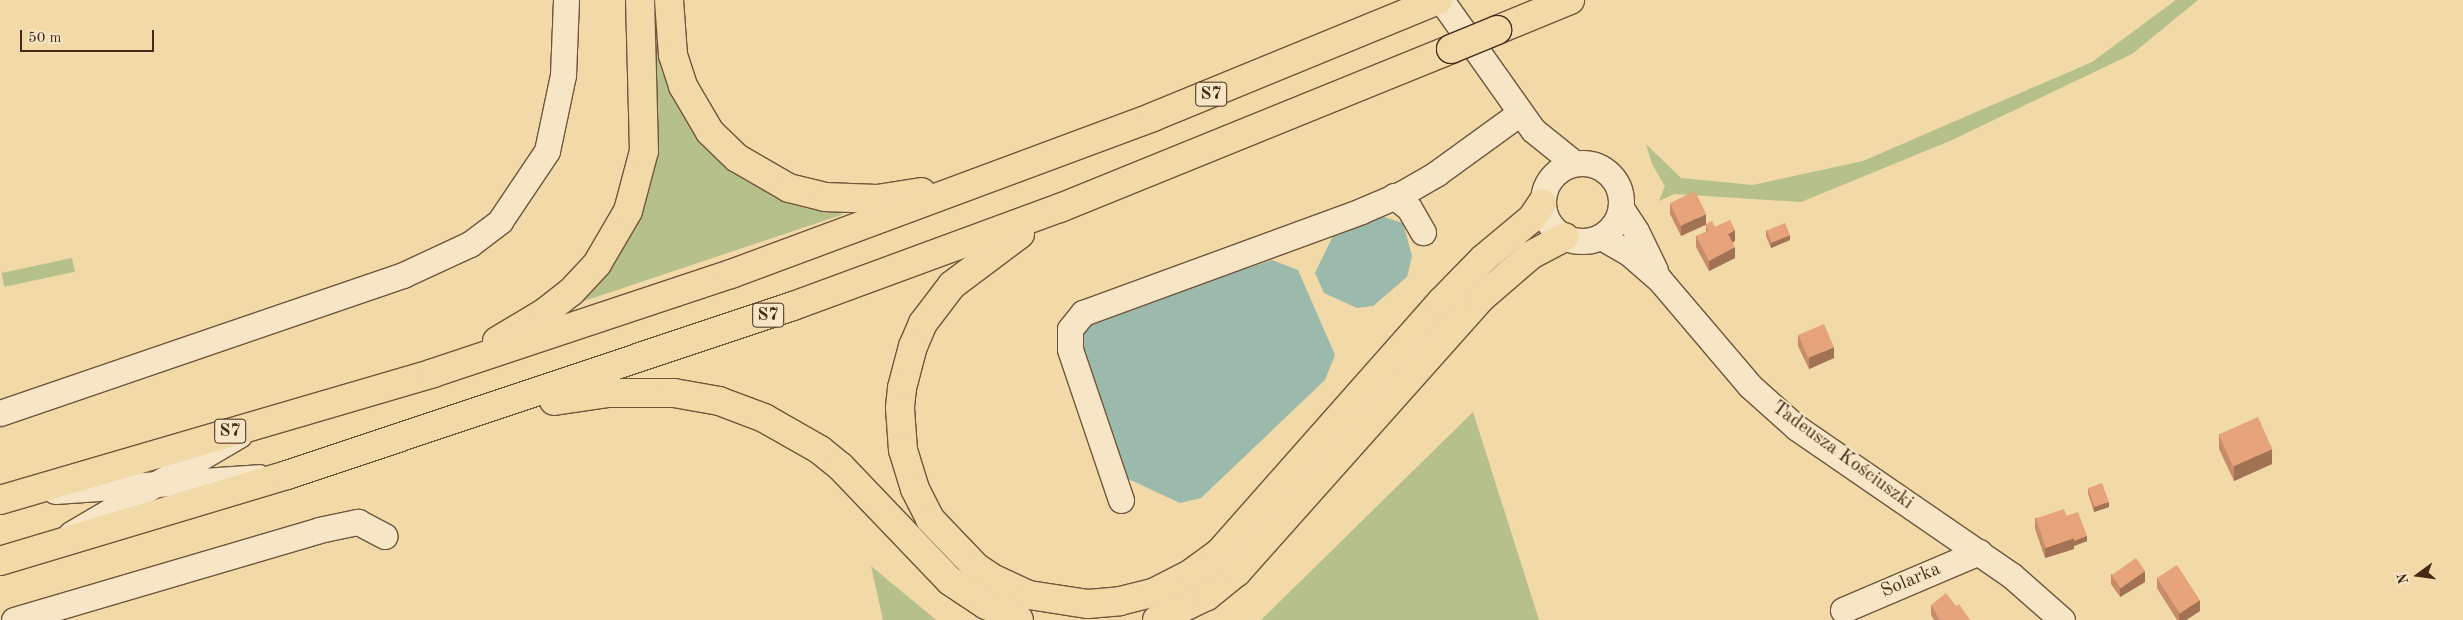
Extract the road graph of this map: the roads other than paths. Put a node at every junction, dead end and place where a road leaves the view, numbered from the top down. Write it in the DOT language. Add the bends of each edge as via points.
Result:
graph roads {
  1 [pos="566,0"];
  2 [pos="640,0"];
  3 [pos="669,0"];
  4 [pos="1570,0"];
  5 [pos="1434,2"];
  6 [pos="1526,122"];
  7 [pos="1574,163"];
  8 [pos="998,177"];
  9 [pos="1545,192"];
  10 [pos="1394,196"];
  11 [pos="1060,208"];
  12 [pos="1621,208"];
  13 [pos="1423,232"];
  14 [pos="1565,237"];
  15 [pos="1601,237"];
  16 [pos="1659,279"];
  17 [pos="433,373"];
  18 [pos="0,413"];
  19 [pos="474,414"];
  20 [pos="265,420"];
  21 [pos="287,475"];
  22 [pos="158,484"];
  23 [pos="28,493"];
  24 [pos="0,500"];
  25 [pos="1121,500"];
  26 [pos="384,536"];
  27 [pos="42,550"];
  28 [pos="1979,552"];
  29 [pos="0,561"];
  30 [pos="1843,610"];
  31 [pos="14,620"];
  32 [pos="1018,620"];
  33 [pos="1157,620"];
  34 [pos="2062,620"];
  1 -- 18 [label="street" via="563,75 548,151 500,221 470,244 403,275"];
  2 -- 17 [label="highway" via="644,151 631,203 615,237 597,264 544,313"];
  3 -- 8 [label="highway" via="673,55 687,94 710,132 759,174 789,188 853,200 899,196"];
  4 -- 11 [label="highway, S7, bridge"];
  5 -- 6 [label="street"];
  5 -- 8 [label="highway, S7"];
  6 -- 7 [label="street"];
  6 -- 9 [label="street"];
  6 -- 10 [label="street"];
  7 -- 9 [label="street" via="1560,169"];
  7 -- 12 [label="street" via="1595,165 1612,178 1618,187"];
  8 -- 17 [label="highway, S7" via="731,274"];
  9 -- 11 [label="highway" via="1532,218 1483,259 1441,302 1219,553 1190,574 1155,592 1120,601 1088,604 1048,600 1013,589 994,579 958,551 930,519 914,489 900,428 906,367 923,324 938,301 972,268"];
  9 -- 14 [label="street" via="1552,227"];
  10 -- 13 [label="street" via="1409,208"];
  10 -- 25 [label="street" via="1083,314 1070,329 1070,349"];
  11 -- 19 [label="highway, S7" via="792,306"];
  12 -- 15 [label="street" via="1611,229"];
  12 -- 16 [label="street, Tadeusza Kościuszki" via="1636,230"];
  14 -- 15 [label="street" via="1583,240"];
  14 -- 33 [label="highway" via="1530,254 1480,299 1237,572 1207,596"];
  15 -- 16 [label="street, Tadeusza Kościuszki" via="1629,252"];
  16 -- 28 [label="street, Tadeusza Kościuszki" via="1750,386 1796,428 1855,471"];
  17 -- 20 [label="highway, S7"];
  19 -- 21 [label="highway, S7"];
  19 -- 32 [label="highway" via="630,392 689,395 742,408 820,450 860,485 950,581 986,605"];
  20 -- 22 [label="street"];
  20 -- 23 [label="highway, S7"];
  21 -- 22 [label="street"];
  21 -- 27 [label="highway, S7"];
  22 -- 23 [label="street"];
  22 -- 27 [label="street"];
  23 -- 24 [label="highway, S7"];
  26 -- 31 [label="street" via="358,522 319,530"];
  27 -- 29 [label="highway, S7"];
  28 -- 30 [label="street, Solarka"];
  28 -- 34 [label="street, Tadeusza Kościuszki" via="2053,609"];
}
